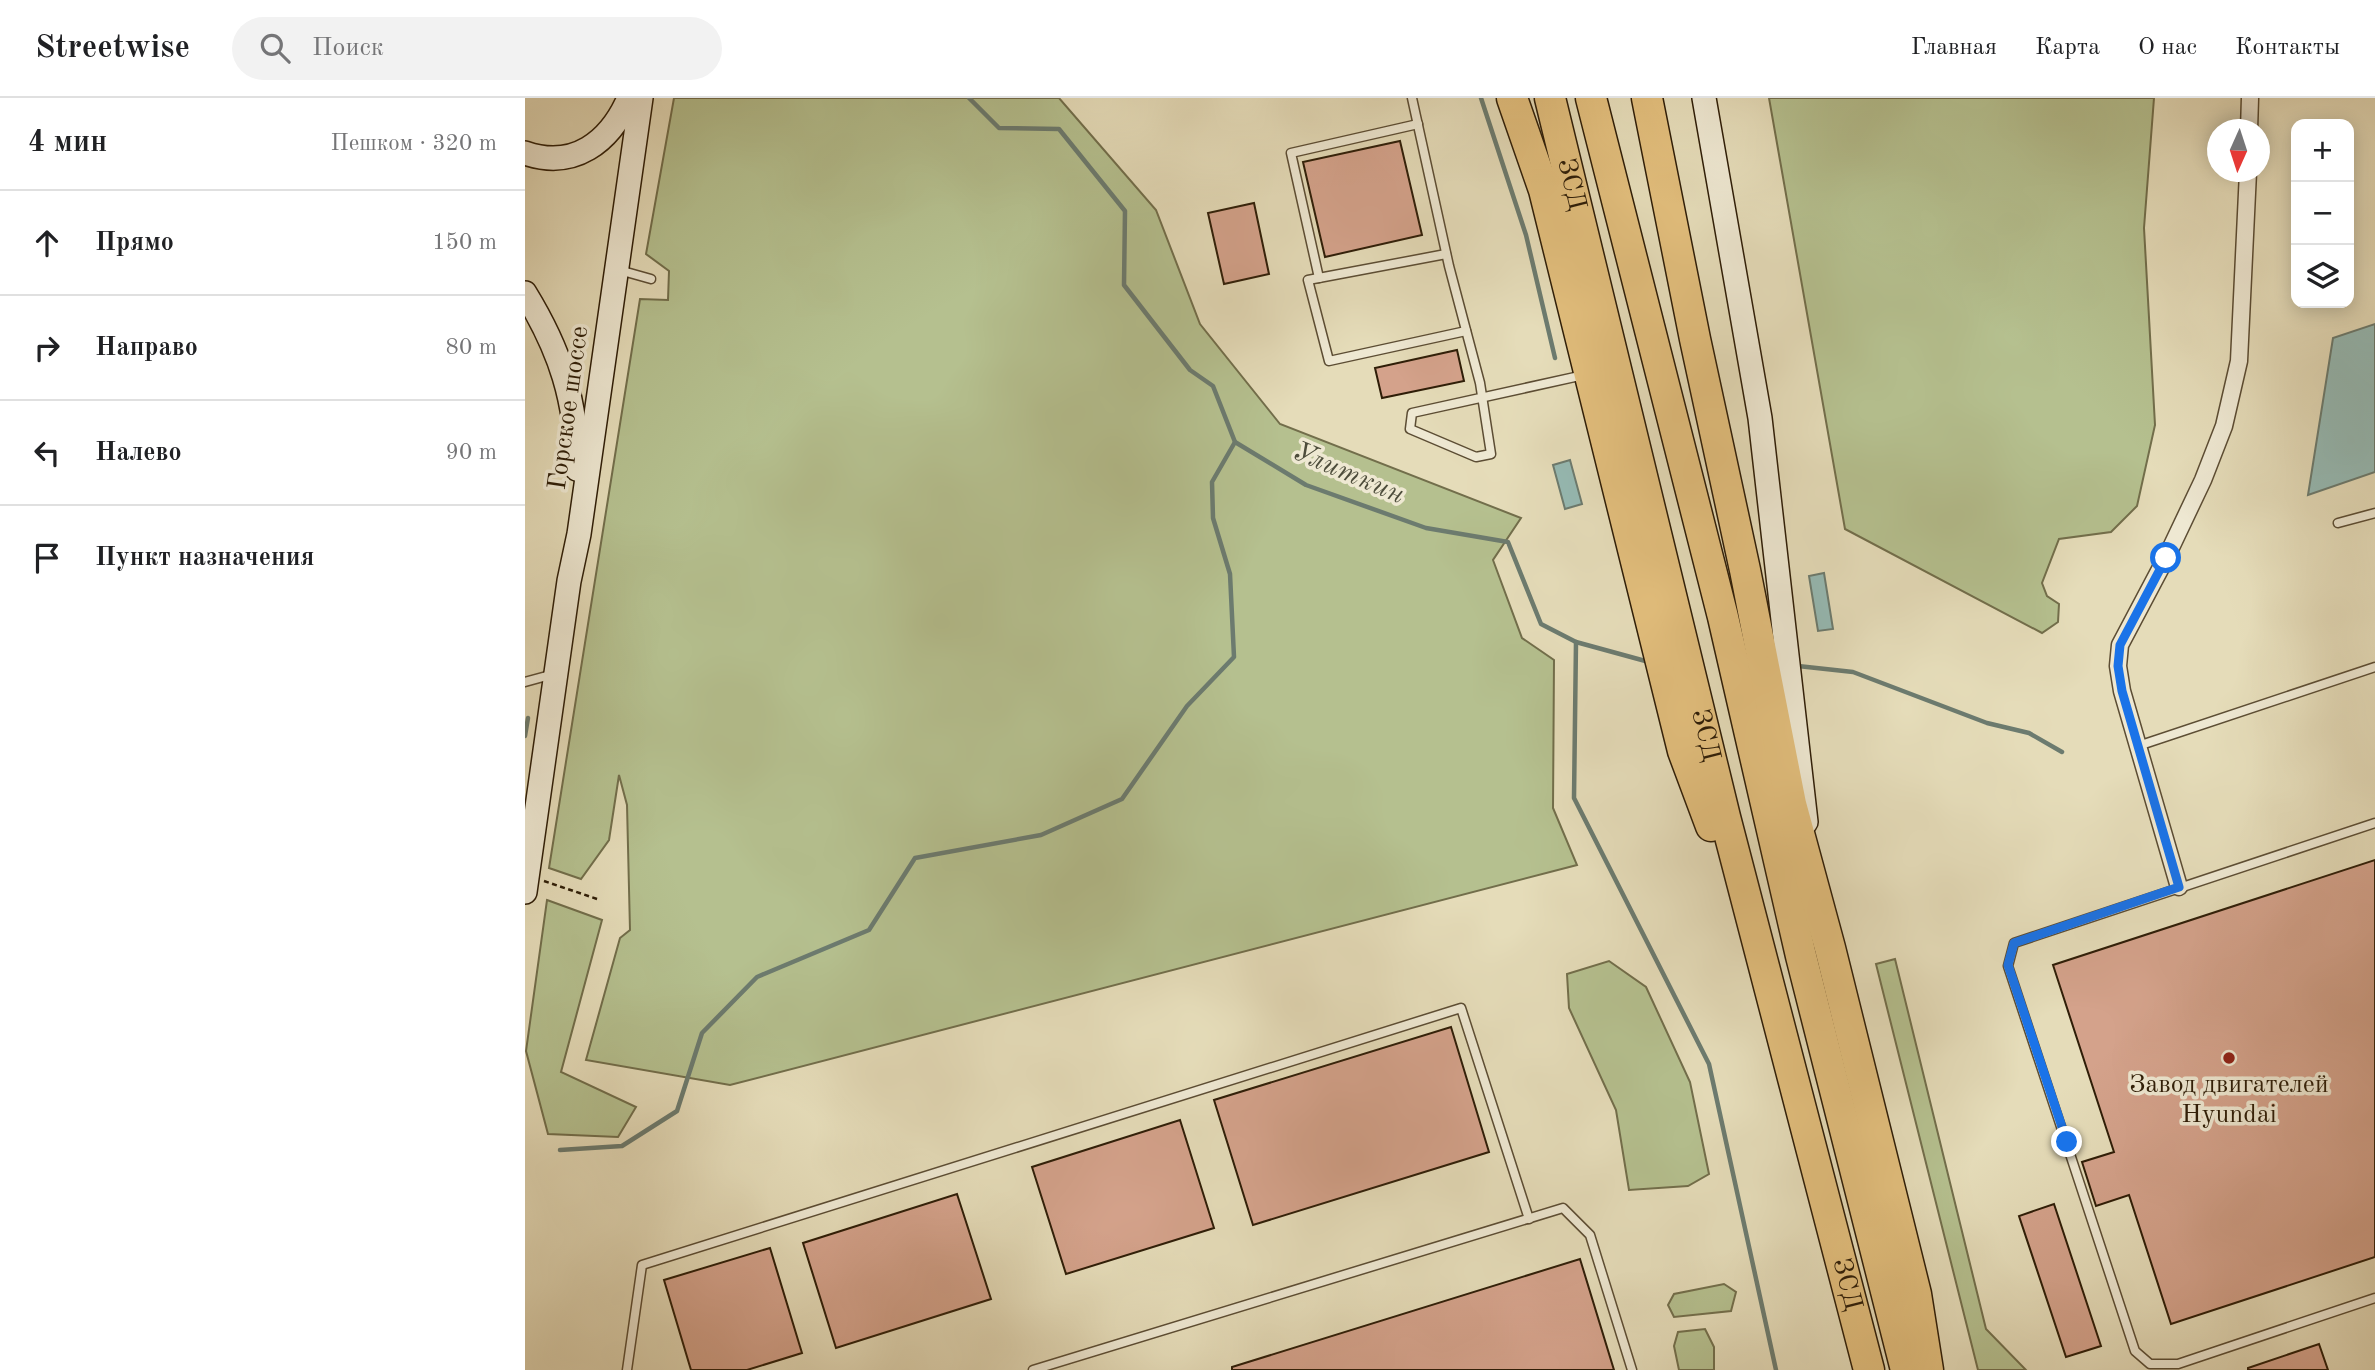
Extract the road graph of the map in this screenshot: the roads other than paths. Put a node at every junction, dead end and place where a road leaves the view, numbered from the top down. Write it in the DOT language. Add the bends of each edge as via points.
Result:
graph roads {
  1 [pos="629,98"];
  2 [pos="641,98"];
  3 [pos="1412,98"];
  4 [pos="1512,98"];
  5 [pos="1550,98"];
  6 [pos="1591,98"];
  7 [pos="1647,98"];
  8 [pos="1705,98"];
  9 [pos="2250,98"];
  10 [pos="2249,119"];
  11 [pos="1418,124"];
  12 [pos="525,153"];
  13 [pos="2248,182"];
  14 [pos="1446,254"];
  15 [pos="616,270"];
  16 [pos="1319,278"];
  17 [pos="651,279"];
  18 [pos="525,293"];
  19 [pos="1467,331"];
  20 [pos="1589,374"];
  21 [pos="1481,398"];
  22 [pos="2375,513"];
  23 [pos="2338,523"];
  24 [pos="569,580"];
  25 [pos="2375,667"];
  26 [pos="557,674"];
  27 [pos="525,682"];
  28 [pos="2138,746"];
  29 [pos="2375,823"];
  30 [pos="1810,875"];
  31 [pos="526,884"];
  32 [pos="2179,887"];
  33 [pos="1763,966"];
  34 [pos="1529,1219"];
  35 [pos="2375,1298"];
  36 [pos="627,1370"];
  37 [pos="1033,1370"];
  38 [pos="1632,1370"];
  39 [pos="1869,1370"];
  40 [pos="1906,1370"];
  41 [pos="1928,1370"];
  1 -- 12 [label="main road" via="621,117 593,146 563,158"];
  2 -- 15 [label="main road, Горское шоссе"];
  3 -- 11 [label="lane"];
  4 -- 20 [label="highway" via="1544,190"];
  5 -- 33 [label="highway, ЗСД"];
  6 -- 40 [label="highway, ЗСД"];
  7 -- 30 [label="highway" via="1791,804"];
  8 -- 30 [label="main road" via="1760,418"];
  9 -- 10 [label="street"];
  11 -- 14 [label="lane"];
  11 -- 16 [label="lane" via="1291,153"];
  13 -- 28 [label="street" via="2239,361 2224,426 2166,558 2120,645 2122,691"];
  14 -- 16 [label="lane"];
  14 -- 19 [label="lane"];
  15 -- 17 [label="lane"];
  15 -- 24 [label="main road, Горское шоссе"];
  16 -- 19 [label="lane" via="1308,280 1329,361"];
  18 -- 24 [label="main road" via="553,344 571,398 577,469"];
  19 -- 21 [label="lane"];
  20 -- 21 [label="lane"];
  20 -- 33 [label="highway" via="1683,751"];
  21 -- 21 [label="lane" via="1412,413 1410,429 1476,457 1491,454"];
  22 -- 23 [label="lane"];
  24 -- 26 [label="main road, Горское шоссе"];
  25 -- 28 [label="lane"];
  26 -- 27 [label="lane"];
  26 -- 31 [label="main road, Горское шоссе"];
  28 -- 32 [label="street"];
  29 -- 32 [label="lane"];
  30 -- 41 [label="highway" via="1916,1294"];
  32 -- 35 [label="lane" via="2014,943 2008,965 2135,1351 2150,1364 2178,1364"];
  33 -- 39 [label="highway, ЗСД"];
  34 -- 36 [label="lane" via="1461,1008 642,1265"];
  34 -- 37 [label="lane"];
  34 -- 38 [label="lane" via="1563,1209 1590,1236"];
}
